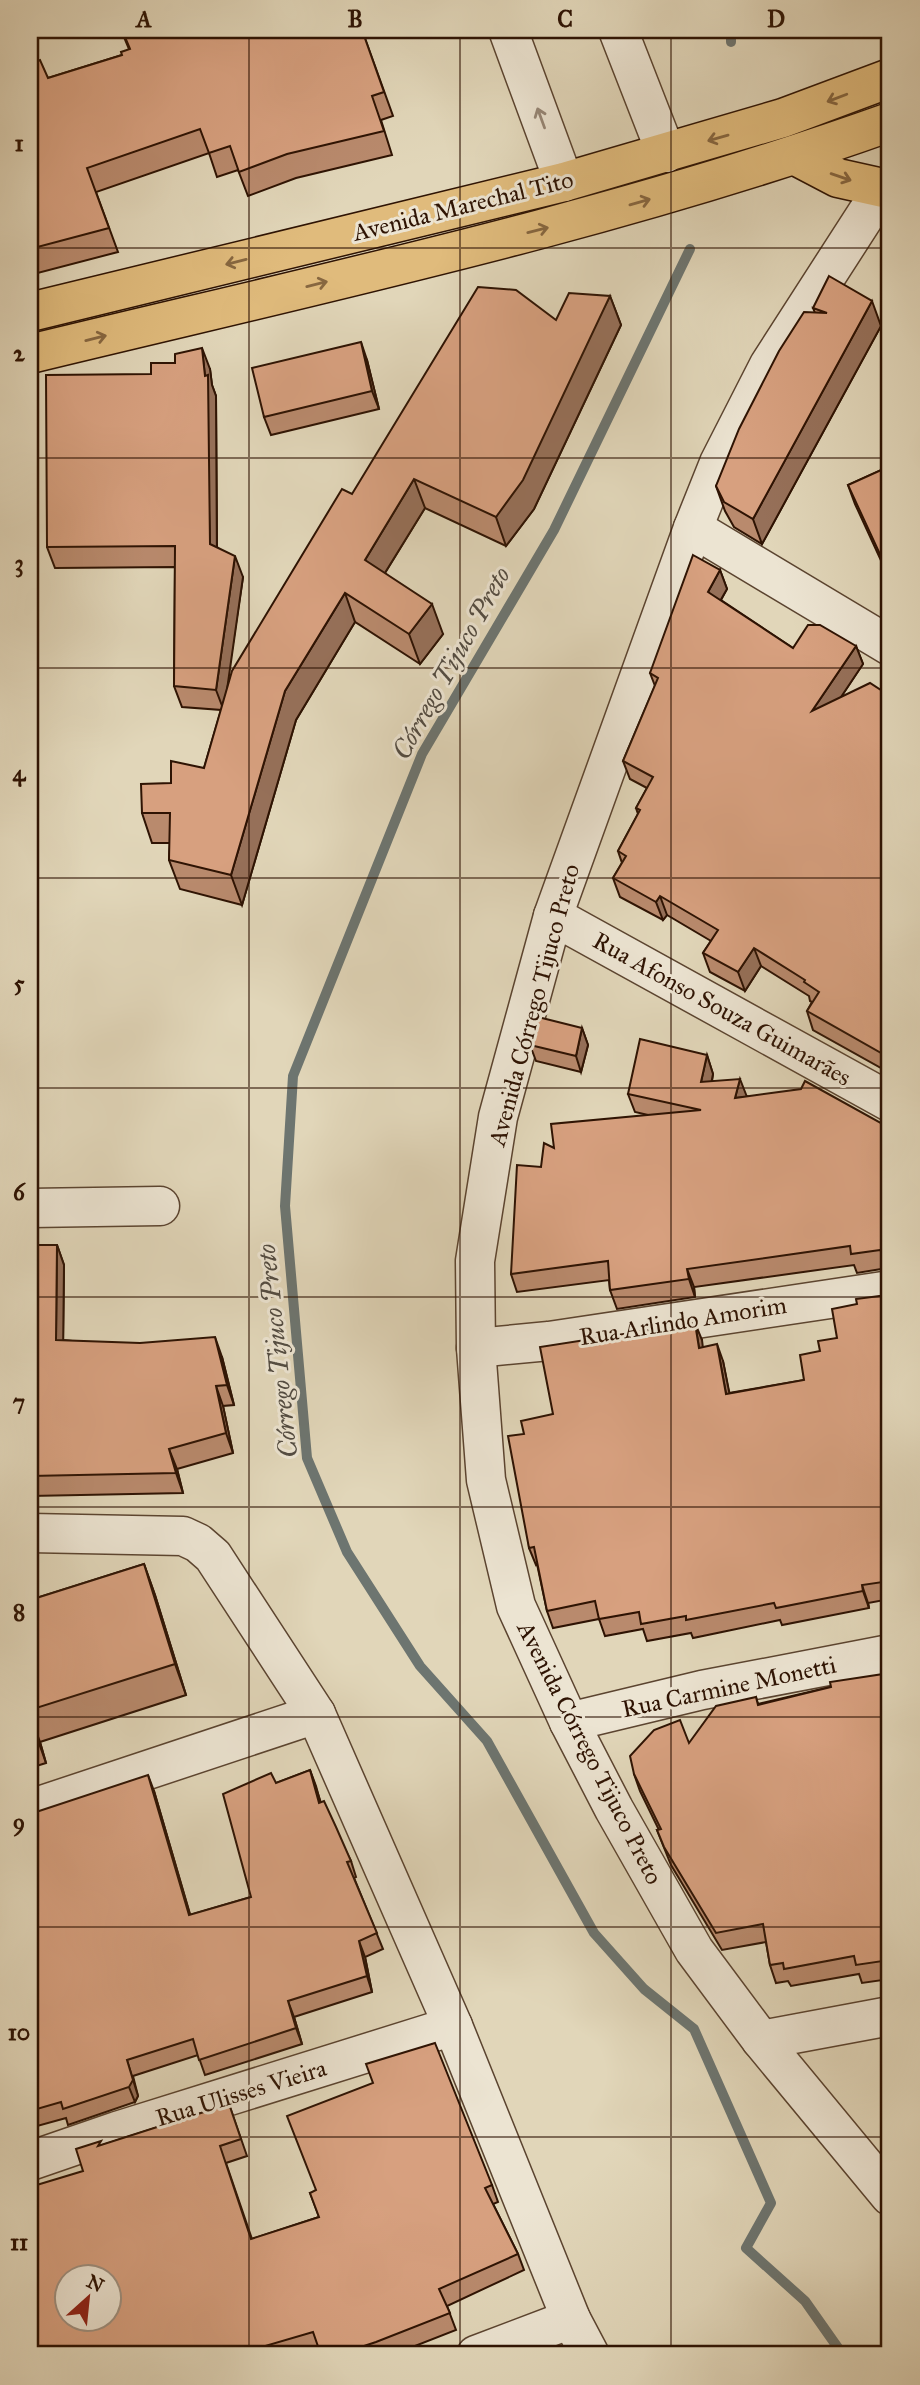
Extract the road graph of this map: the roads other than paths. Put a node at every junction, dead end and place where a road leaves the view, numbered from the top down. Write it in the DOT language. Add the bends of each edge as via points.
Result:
graph roads {
  1 [pos="508,30"];
  2 [pos="618,30"];
  3 [pos="890,78"];
  4 [pos="890,122"];
  5 [pos="666,153"];
  6 [pos="796,156"];
  7 [pos="564,182"];
  8 [pos="887,188"];
  9 [pos="30,312"];
  10 [pos="30,354"];
  11 [pos="693,528"];
  12 [pos="890,646"];
  13 [pos="553,916"];
  14 [pos="890,1102"];
  15 [pos="160,1206"];
  16 [pos="30,1208"];
  17 [pos="890,1290"];
  18 [pos="476,1348"];
  19 [pos="30,1533"];
  20 [pos="890,1654"];
  21 [pos="316,1714"];
  22 [pos="569,1722"];
  23 [pos="30,1809"];
  24 [pos="890,2017"];
  25 [pos="453,2026"];
  26 [pos="761,2040"];
  27 [pos="30,2161"];
  28 [pos="890,2196"];
  29 [pos="571,2319"];
  30 [pos="476,2355"];
  31 [pos="590,2355"];
  7 -- 1 [label="street, one-way"];
  2 -- 5 [label="street"];
  3 -- 5 [label="main road, Avenida Marechal Tito, one-way" via="783,118"];
  4 -- 6 [label="main road, Avenida Marechal Tito"];
  5 -- 7 [label="main road, Avenida Marechal Tito"];
  6 -- 8 [label="main road, one-way" via="838,178"];
  10 -- 6 [label="main road, Avenida Marechal Tito, one-way" via="575,221"];
  7 -- 9 [label="main road, Avenida Marechal Tito, one-way"];
  8 -- 11 [label="street, Avenida Córrego Tijuco Preto" via="769,365 719,463"];
  11 -- 12 [label="street"];
  11 -- 13 [label="street, Avenida Córrego Tijuco Preto"];
  13 -- 14 [label="street, Rua Afonso Souza Guimarães"];
  13 -- 18 [label="street, Avenida Córrego Tijuco Preto" via="498,1117 475,1261"];
  15 -- 16 [label="street"];
  17 -- 18 [label="street, Rua Arlindo Amorim"];
  18 -- 22 [label="street, Avenida Córrego Tijuco Preto" via="486,1480 516,1606"];
  19 -- 21 [label="street" via="183,1536 198,1544 214,1556"];
  20 -- 22 [label="street, Rua Carmine Monetti" via="702,1690"];
  21 -- 23 [label="street"];
  21 -- 25 [label="street"];
  22 -- 26 [label="street, Avenida Córrego Tijuco Preto" via="694,1951"];
  24 -- 26 [label="street"];
  25 -- 27 [label="street, Rua Ulisses Vieira"];
  25 -- 29 [label="street"];
  26 -- 28 [label="street, Avenida Córrego Tijuco Preto"];
  29 -- 30 [label="street"];
  29 -- 31 [label="street"];
}
